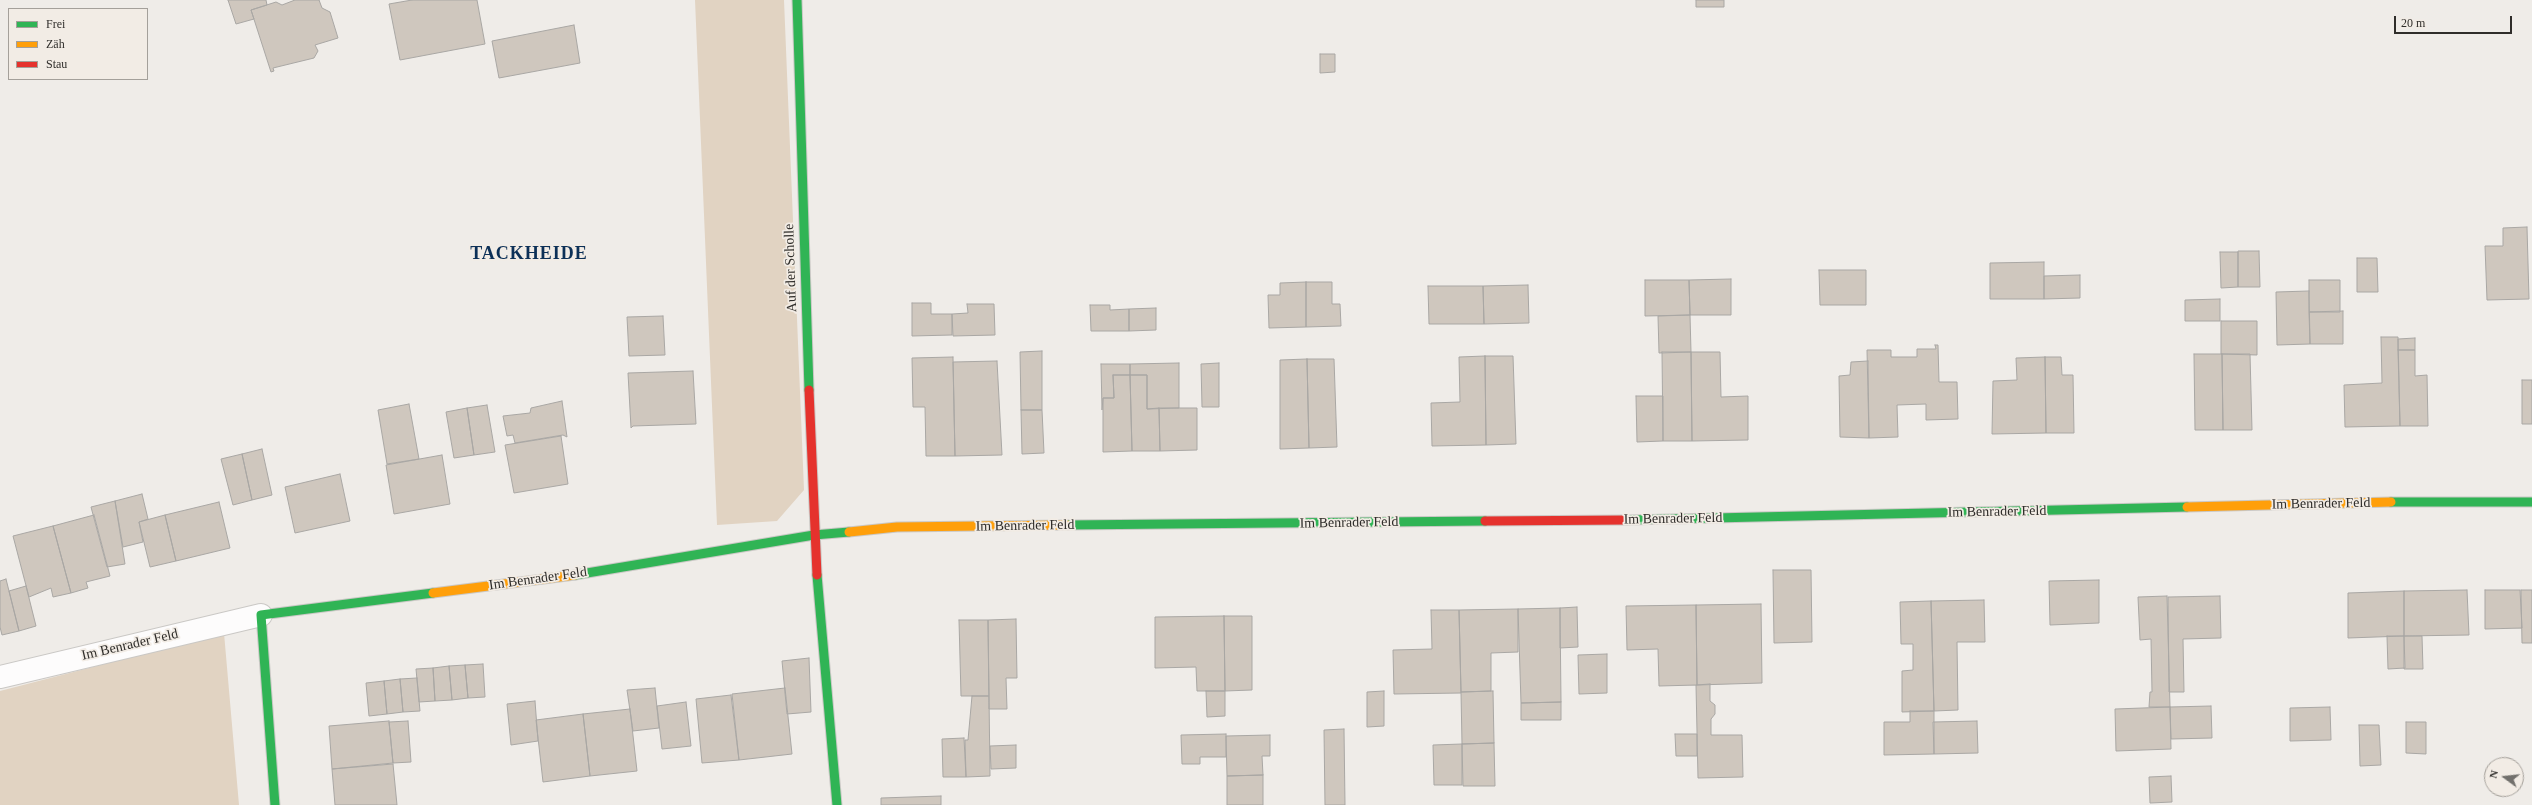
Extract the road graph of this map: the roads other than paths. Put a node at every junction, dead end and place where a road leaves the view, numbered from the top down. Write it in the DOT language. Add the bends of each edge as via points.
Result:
graph roads {
  1 [pos="797,0"];
  2 [pos="2532,502"];
  3 [pos="814,534"];
  4 [pos="261,615"];
  5 [pos="0,677"];
  6 [pos="275,805"];
  7 [pos="837,805"];
  1 -- 3 [label="street, Auf der Scholle"];
  2 -- 3 [label="street, Im Benrader Feld" via="2374,503 1619,520 897,527"];
  3 -- 4 [label="street, Im Benrader Feld" via="556,578"];
  3 -- 7 [label="street"];
  4 -- 5 [label="street, Im Benrader Feld"];
  4 -- 6 [label="street"];
}
